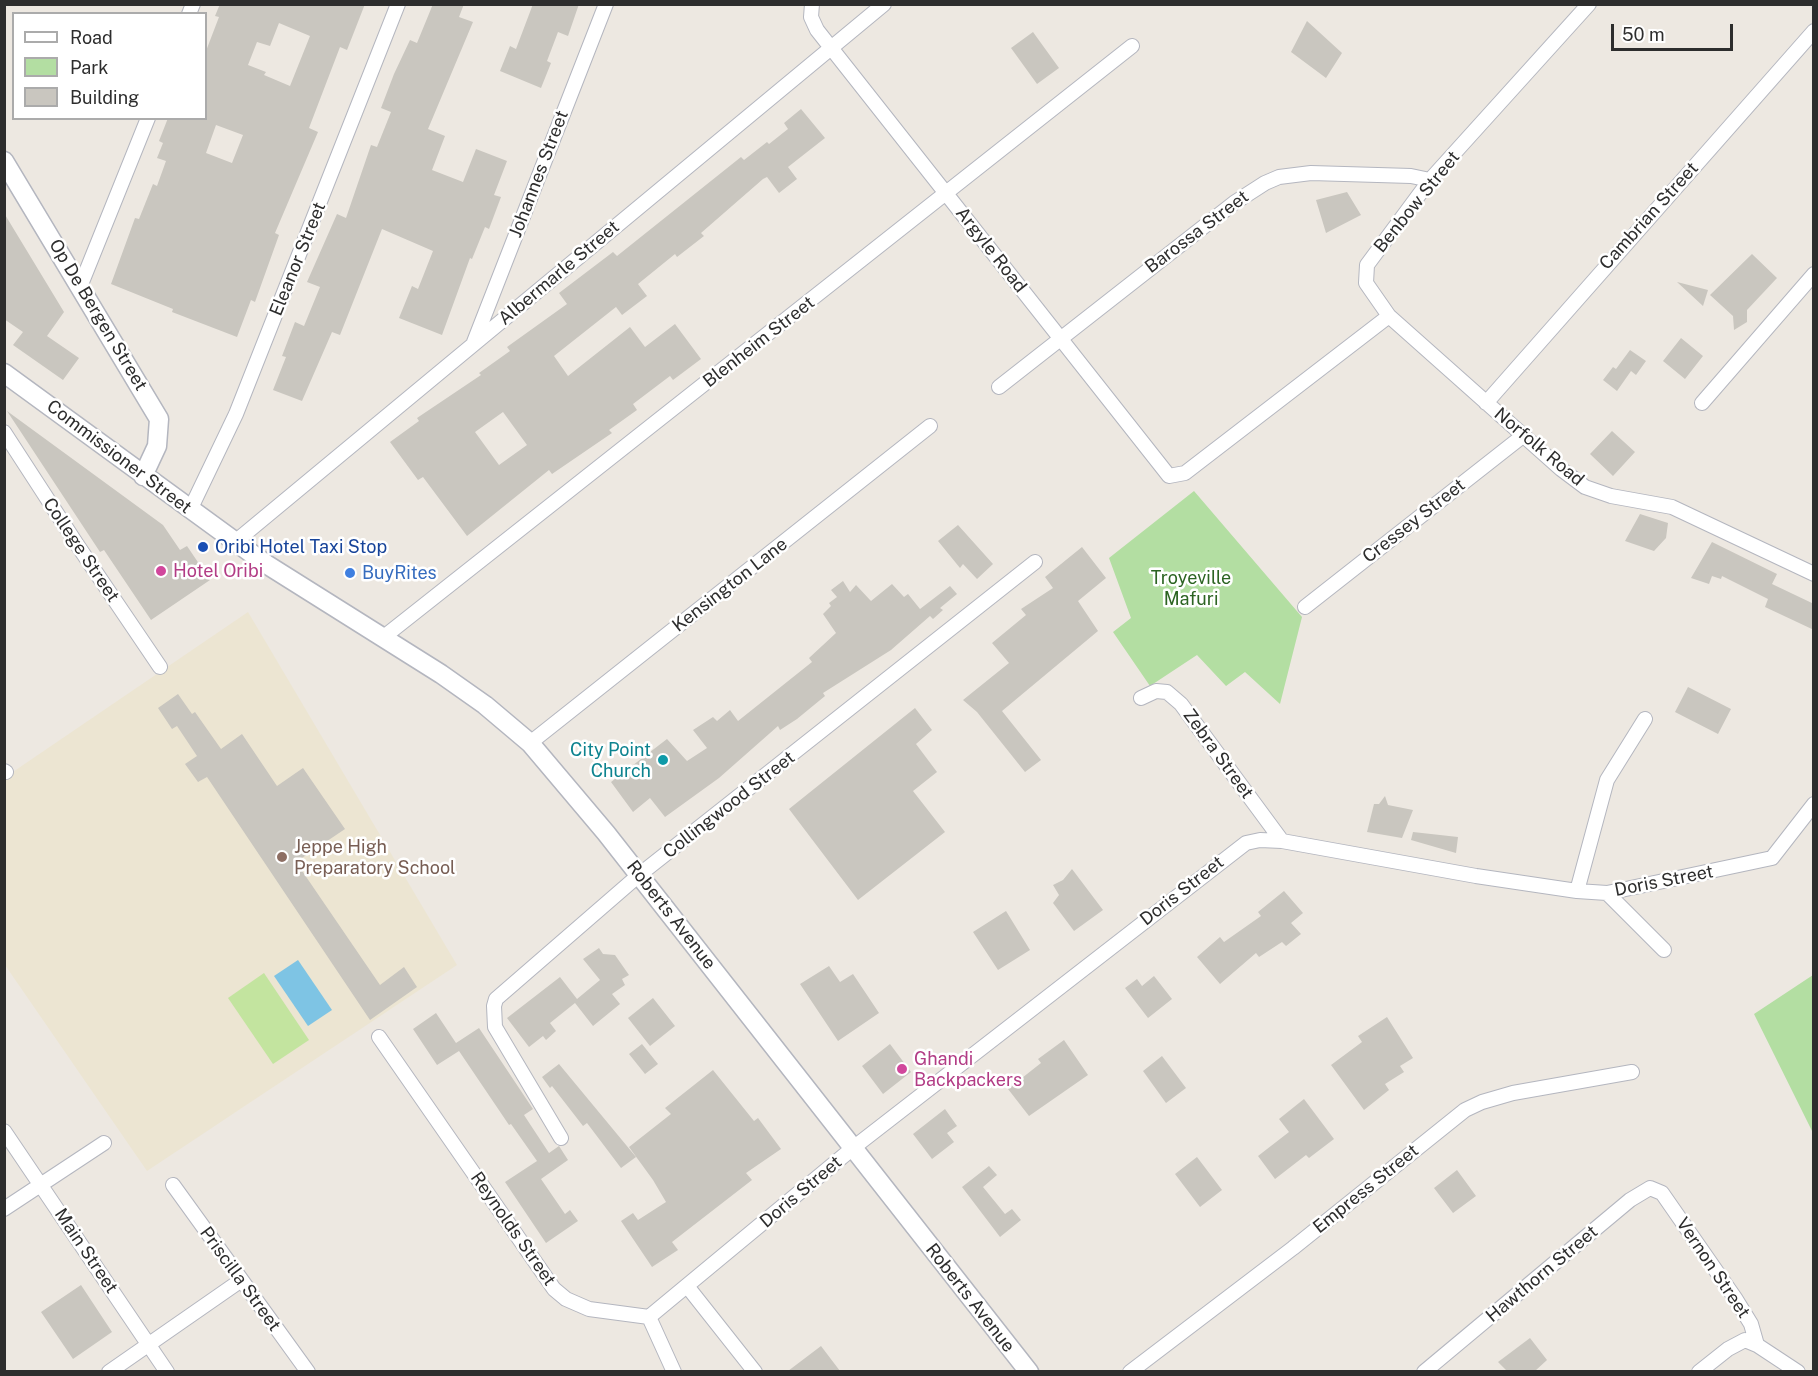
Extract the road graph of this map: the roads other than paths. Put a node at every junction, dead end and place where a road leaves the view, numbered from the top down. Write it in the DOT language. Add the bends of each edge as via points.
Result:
graph roads {
  1 [pos="398,4"];
  2 [pos="606,4"];
  3 [pos="812,4"];
  4 [pos="884,4"];
  5 [pos="1589,4"];
  6 [pos="1814,30"];
  7 [pos="1132,46"];
  8 [pos="832,47"];
  9 [pos="147,120"];
  10 [pos="4,161"];
  11 [pos="1430,180"];
  12 [pos="946,194"];
  13 [pos="1814,274"];
  14 [pos="80,287"];
  15 [pos="1389,316"];
  16 [pos="1061,338"];
  17 [pos="473,344"];
  18 [pos="4,373"];
  19 [pos="999,387"];
  20 [pos="1486,403"];
  21 [pos="1702,403"];
  22 [pos="930,426"];
  23 [pos="4,432"];
  24 [pos="1524,435"];
  25 [pos="143,476"];
  26 [pos="190,510"];
  27 [pos="235,542"];
  28 [pos="1035,562"];
  29 [pos="1814,574"];
  30 [pos="1305,607"];
  31 [pos="385,636"];
  32 [pos="160,667"];
  33 [pos="1141,698"];
  34 [pos="1645,719"];
  35 [pos="530,743"];
  36 [pos="1814,804"];
  37 [pos="1282,841"];
  38 [pos="639,875"];
  39 [pos="1577,891"];
  40 [pos="1607,893"];
  41 [pos="1664,950"];
  42 [pos="379,1037"];
  43 [pos="1632,1072"];
  44 [pos="4,1131"];
  45 [pos="561,1138"];
  46 [pos="104,1143"];
  47 [pos="853,1148"];
  48 [pos="41,1185"];
  49 [pos="173,1185"];
  50 [pos="1662,1193"];
  51 [pos="4,1209"];
  52 [pos="240,1281"];
  53 [pos="687,1286"];
  54 [pos="649,1317"];
  55 [pos="149,1344"];
  56 [pos="1758,1345"];
  57 [pos="109,1371"];
  58 [pos="167,1371"];
  59 [pos="308,1371"];
  60 [pos="674,1371"];
  61 [pos="755,1371"];
  62 [pos="1029,1371"];
  63 [pos="1130,1371"];
  64 [pos="1424,1371"];
  65 [pos="1699,1371"];
  66 [pos="1798,1371"];
  1 -- 26 [label="street, Eleanor Street" via="236,414"];
  2 -- 17 [label="street, Johannes Street"];
  3 -- 8 [label="street, Argyle Road" via="813,24"];
  4 -- 8 [label="street, Albermarle Street"];
  5 -- 11 [label="street, Benbow Street"];
  6 -- 20 [label="street, Cambrian Street"];
  7 -- 12 [label="street, Blenheim Street"];
  8 -- 12 [label="street, Argyle Road"];
  8 -- 17 [label="street, Albermarle Street"];
  9 -- 14 [label="street"];
  10 -- 14 [label="main road, Op De Bergen Street"];
  11 -- 15 [label="street, Benbow Street" via="1367,265 1366,283"];
  11 -- 16 [label="street, Barossa Street" via="1311,173 1265,183"];
  12 -- 16 [label="street, Argyle Road"];
  12 -- 31 [label="street, Blenheim Street"];
  13 -- 21 [label="street"];
  14 -- 25 [label="main road, Op De Bergen Street" via="159,418 157,446"];
  15 -- 16 [label="street, Argyle Road" via="1185,473 1169,476"];
  15 -- 20 [label="street, Norfolk Road"];
  16 -- 19 [label="street, Barossa Street"];
  17 -- 27 [label="street, Albermarle Street"];
  18 -- 25 [label="main road, Commissioner Street"];
  20 -- 24 [label="street, Norfolk Road"];
  22 -- 35 [label="street, Kensington Lane"];
  23 -- 32 [label="street, College Street"];
  24 -- 29 [label="street, Norfolk Road" via="1567,474 1595,492 1672,507"];
  24 -- 30 [label="street, Cressey Street"];
  25 -- 26 [label="main road, Commissioner Street"];
  26 -- 27 [label="main road, Commissioner Street"];
  27 -- 31 [label="main road, Roberts Avenue"];
  28 -- 38 [label="street, Collingwood Street"];
  31 -- 35 [label="main road, Roberts Avenue" via="485,705"];
  33 -- 37 [label="street, Zebra Street" via="1156,691 1167,692 1181,704"];
  34 -- 39 [label="street" via="1607,780"];
  35 -- 38 [label="main road, Roberts Avenue"];
  36 -- 40 [label="street, Doris Street" via="1772,858"];
  37 -- 39 [label="street, Doris Street"];
  37 -- 47 [label="street, Doris Street" via="1246,843"];
  38 -- 45 [label="street, Collingwood Street" via="496,999 495,1028"];
  38 -- 47 [label="main road, Roberts Avenue"];
  39 -- 40 [label="street, Doris Street"];
  40 -- 41 [label="street"];
  42 -- 54 [label="street, Reynolds Street" via="554,1289 589,1309"];
  43 -- 63 [label="street, Empress Street" via="1513,1093 1465,1110 1293,1248"];
  44 -- 48 [label="street, Main Street"];
  46 -- 48 [label="street"];
  47 -- 53 [label="street, Doris Street"];
  47 -- 62 [label="main road, Roberts Avenue"];
  48 -- 51 [label="street"];
  48 -- 55 [label="street, Main Street"];
  49 -- 52 [label="street, Priscilla Street"];
  50 -- 56 [label="street, Vernon Street" via="1746,1314"];
  50 -- 64 [label="street, Hawthorn Street" via="1650,1188 1630,1200"];
  52 -- 55 [label="street"];
  52 -- 59 [label="street, Priscilla Street"];
  53 -- 54 [label="street, Doris Street"];
  53 -- 61 [label="street"];
  54 -- 60 [label="street"];
  55 -- 57 [label="street"];
  55 -- 58 [label="street, Main Street"];
  56 -- 65 [label="street" via="1745,1340 1738,1342"];
  56 -- 66 [label="street"];
}
